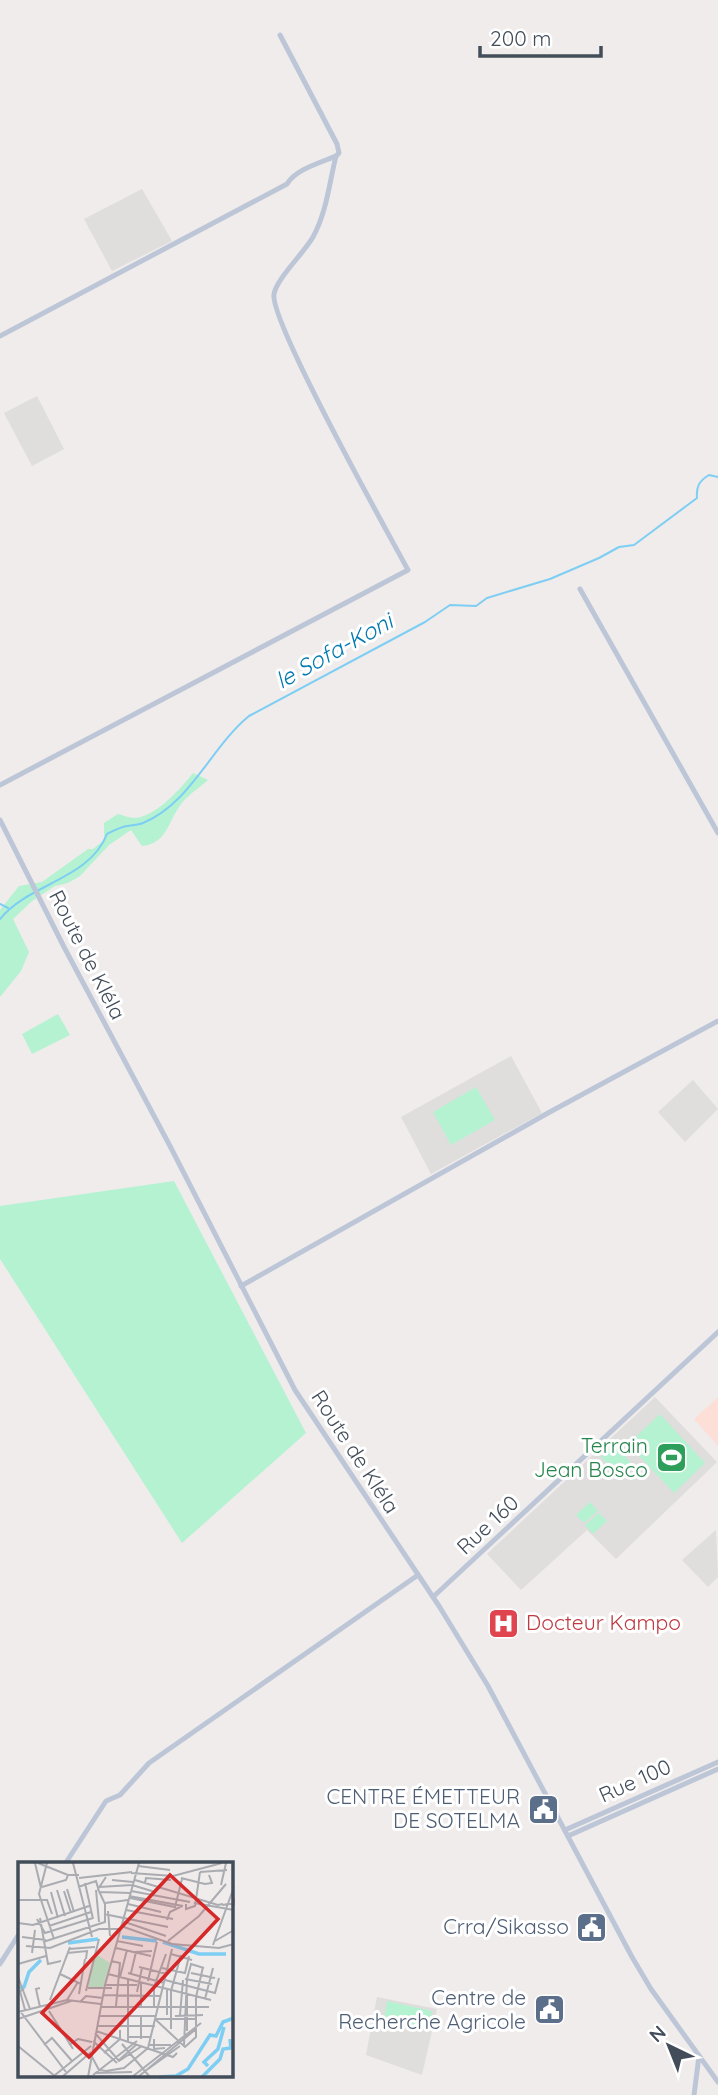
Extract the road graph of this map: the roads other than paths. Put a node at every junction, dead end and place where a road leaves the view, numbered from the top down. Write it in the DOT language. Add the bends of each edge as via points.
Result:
graph roads {
  1 [pos="280,35"];
  2 [pos="335,156"];
  3 [pos="0,336"];
  4 [pos="580,589"];
  5 [pos="0,785"];
  6 [pos="0,821"];
  7 [pos="718,833"];
  8 [pos="718,1021"];
  9 [pos="241,1286"];
  10 [pos="718,1332"];
  11 [pos="418,1575"];
  12 [pos="433,1597"];
  13 [pos="718,1762"];
  14 [pos="718,1769"];
  15 [pos="566,1833"];
  16 [pos="66,1862"];
  17 [pos="18,1936"];
  18 [pos="0,1964"];
  19 [pos="699,2056"];
  20 [pos="718,2082"];
  21 [pos="694,2095"];
  1 -- 2 [label="street" via="337,144"];
  2 -- 3 [label="street"];
  2 -- 5 [label="street" via="327,206 318,227 274,290 273,299 310,385 408,570"];
  4 -- 7 [label="street"];
  6 -- 9 [label="street, Route de Kléla"];
  8 -- 9 [label="street"];
  9 -- 11 [label="street, Route de Kléla" via="303,1402"];
  10 -- 12 [label="street, Rue 160"];
  11 -- 12 [label="street, Route de Kléla"];
  11 -- 16 [label="street" via="149,1763 120,1795 106,1801"];
  12 -- 15 [label="street, Route de Kléla" via="488,1686"];
  13 -- 15 [label="street, Rue 100"];
  14 -- 15 [label="street"];
  15 -- 19 [label="street, Route de Kléla" via="647,1983"];
  17 -- 18 [label="street"];
  19 -- 20 [label="street, Route de Kléla"];
  19 -- 21 [label="street"];
}
